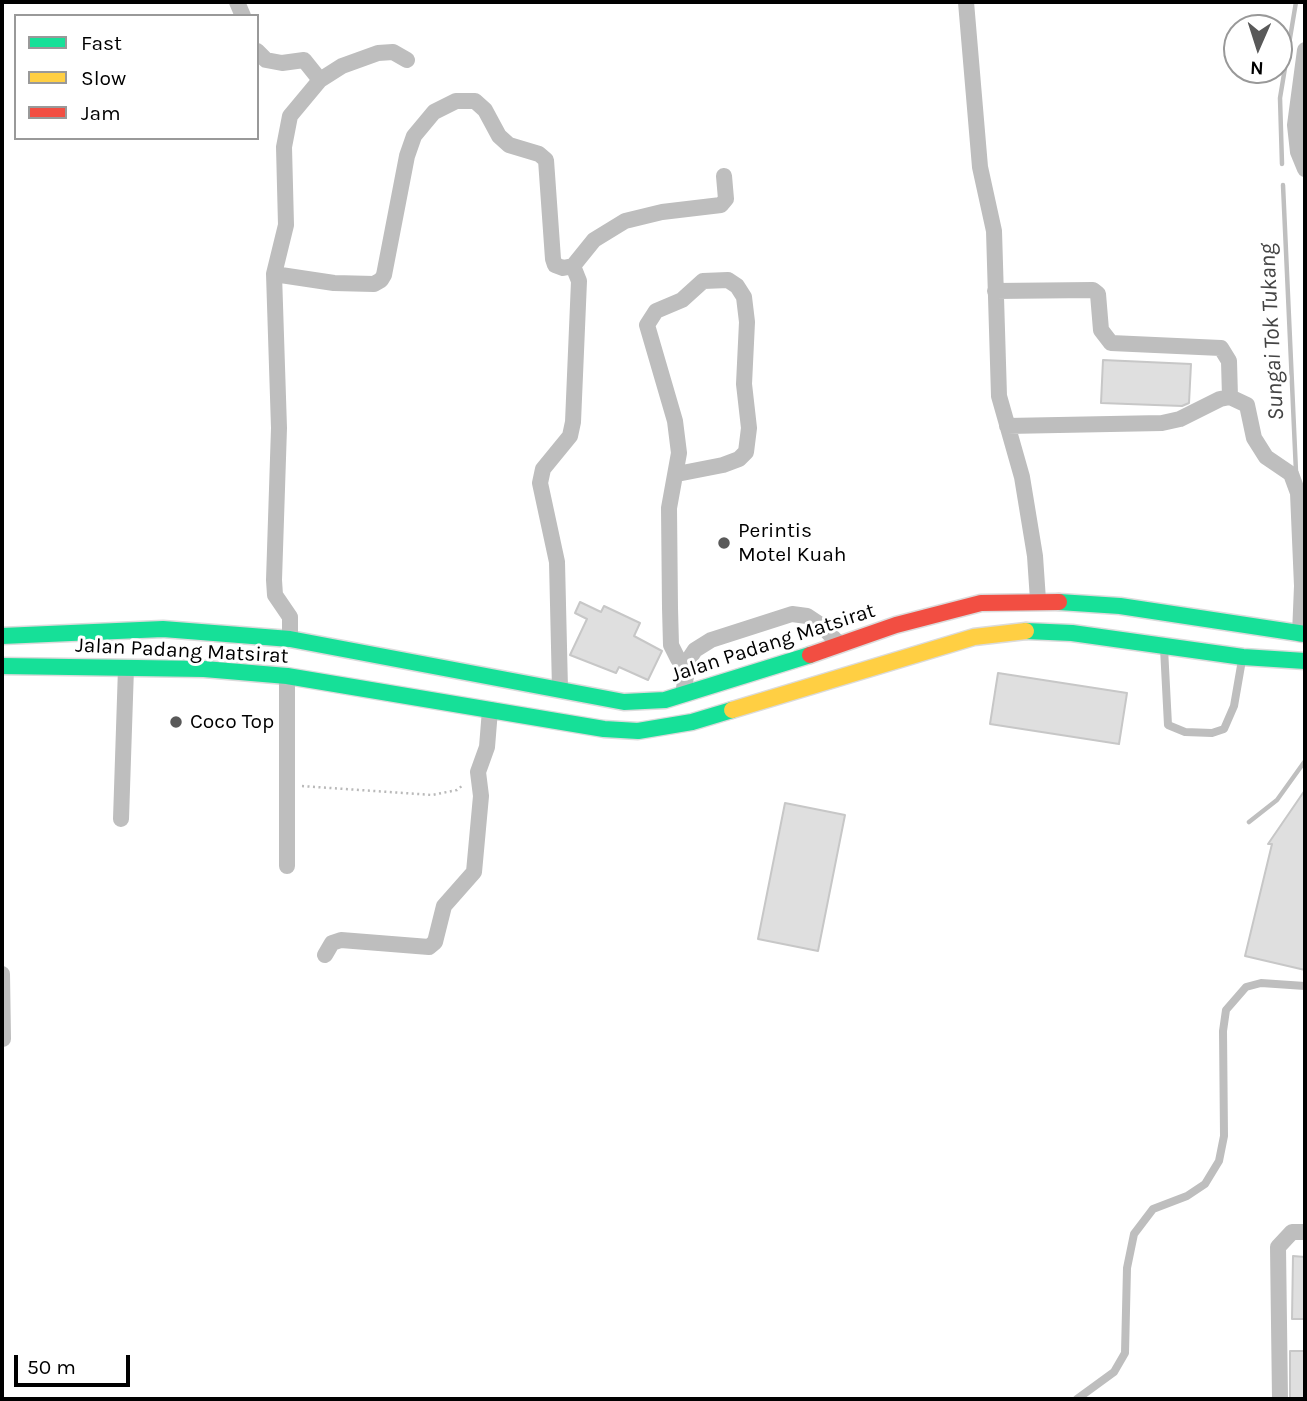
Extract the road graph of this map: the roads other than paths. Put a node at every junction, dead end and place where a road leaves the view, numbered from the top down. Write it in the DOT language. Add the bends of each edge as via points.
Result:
graph roads {
  1 [pos="966,2"];
  2 [pos="1305,50"];
  3 [pos="259,53"];
  4 [pos="407,60"];
  5 [pos="320,80"];
  6 [pos="1305,169"];
  7 [pos="724,176"];
  8 [pos="573,266"];
  9 [pos="274,274"];
  10 [pos="995,291"];
  11 [pos="1230,397"];
  12 [pos="1007,426"];
  13 [pos="677,474"];
  14 [pos="1038,600"];
  15 [pos="1302,634"];
  16 [pos="2,636"];
  17 [pos="839,644"];
  18 [pos="1164,645"];
  19 [pos="289,657"];
  20 [pos="1243,657"];
  21 [pos="1305,661"];
  22 [pos="2,666"];
  23 [pos="687,667"];
  24 [pos="126,668"];
  25 [pos="560,689"];
  26 [pos="683,694"];
  27 [pos="490,710"];
  28 [pos="121,819"];
  29 [pos="287,866"];
  30 [pos="325,955"];
  31 [pos="2,974"];
  32 [pos="1305,986"];
  33 [pos="3,1039"];
  34 [pos="1305,1232"];
  35 [pos="1077,1399"];
  36 [pos="1280,1399"];
  1 -- 10 [label="street" via="981,167 994,231"];
  2 -- 6 [label="street" via="1295,125"];
  3 -- 5 [label="street" via="266,60 282,63 304,60"];
  4 -- 5 [label="street" via="393,52 378,53"];
  5 -- 9 [label="street" via="286,127 286,225"];
  7 -- 8 [label="street" via="726,200 721,205 625,221 594,240"];
  8 -- 9 [label="street" via="562,268 553,259 544,156 509,145 475,101 456,101 434,112 414,136 381,281 334,283"];
  8 -- 25 [label="street" via="579,281 573,422 570,436 543,470 540,483 556,562"];
  9 -- 19 [label="street" via="279,428 274,580 275,596 290,617"];
  10 -- 11 [label="street" via="1093,290 1098,294 1101,330 1111,343 1221,348 1229,361"];
  10 -- 12 [label="street" via="999,396"];
  11 -- 12 [label="street" via="1162,423"];
  11 -- 15 [label="street" via="1247,405 1254,438 1266,457 1295,480"];
  12 -- 14 [label="street" via="1022,477"];
  13 -- 13 [label="street" via="723,465 746,452 747,321 744,298 728,280 703,281 682,300 656,311 647,325 675,421"];
  13 -- 23 [label="street" via="669,508 671,645"];
  14 -- 15 [label="main road, Jalan Padang Matsirat" via="1121,606"];
  14 -- 17 [label="main road, Jalan Padang Matsirat" via="946,610"];
  16 -- 19 [label="main road, Jalan Padang Matsirat" via="163,629"];
  17 -- 23 [label="street" via="807,616 792,614 711,640 695,650"];
  17 -- 26 [label="main road, Jalan Padang Matsirat"];
  18 -- 20 [label="main road, Jalan Padang Matsirat"];
  18 -- 20 [label="lane" via="1168,725 1185,732 1224,729 1234,706"];
  18 -- 27 [label="main road, Jalan Padang Matsirat" via="1026,631 974,637 692,722 638,731"];
  19 -- 24 [label="main road, Jalan Padang Matsirat" via="204,669"];
  19 -- 25 [label="main road, Jalan Padang Matsirat"];
  19 -- 27 [label="main road, Jalan Padang Matsirat"];
  19 -- 29 [label="street"];
  20 -- 21 [label="main road, Jalan Padang Matsirat"];
  22 -- 24 [label="main road, Jalan Padang Matsirat"];
  23 -- 26 [label="street"];
  24 -- 28 [label="street"];
  25 -- 26 [label="main road, Jalan Padang Matsirat" via="624,702 665,700"];
  27 -- 30 [label="street" via="478,772 481,796 474,872 444,906 435,942 418,947 341,940 332,943"];
  31 -- 33 [label="street"];
  32 -- 35 [label="lane" via="1261,983 1246,987 1226,1010 1224,1136 1219,1161 1205,1184 1153,1209 1134,1234 1127,1268 1125,1353 1114,1372"];
  34 -- 36 [label="street" via="1292,1232 1278,1247"];
}
